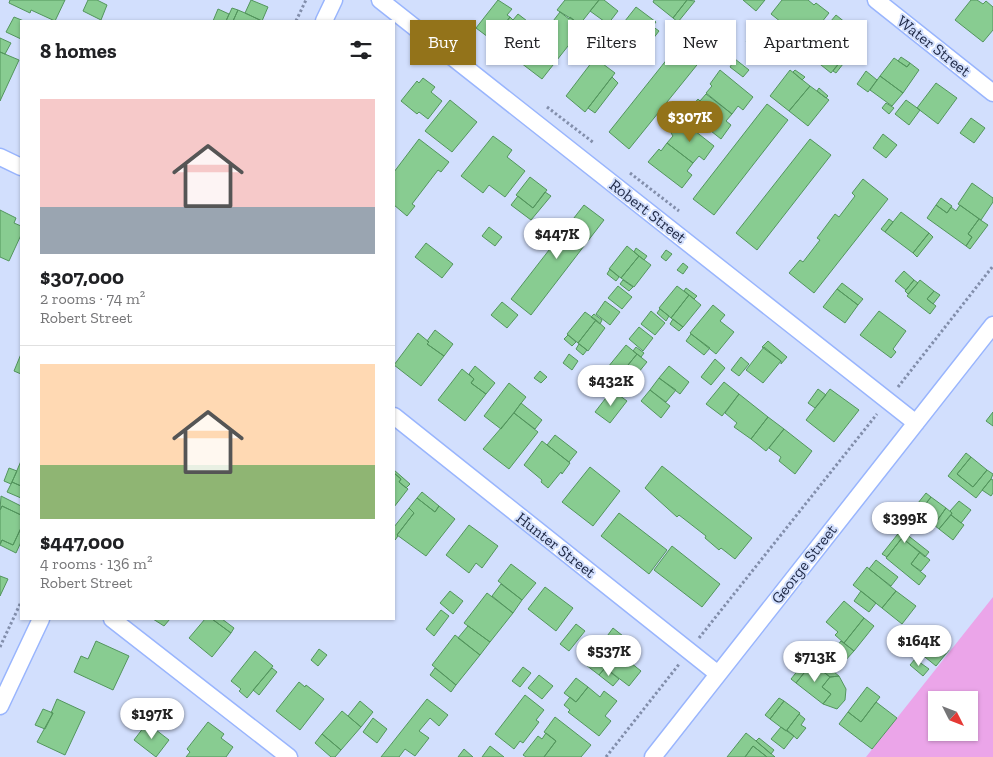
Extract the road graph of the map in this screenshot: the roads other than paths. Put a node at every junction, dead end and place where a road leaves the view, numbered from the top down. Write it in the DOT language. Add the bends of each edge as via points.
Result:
graph roads {
  1 [pos="334,0"];
  2 [pos="380,0"];
  3 [pos="876,0"];
  4 [pos="324,20"];
  5 [pos="993,93"];
  6 [pos="0,157"];
  7 [pos="20,167"];
  8 [pos="993,325"];
  9 [pos="395,417"];
  10 [pos="916,423"];
  11 [pos="41,620"];
  12 [pos="113,620"];
  13 [pos="718,674"];
  14 [pos="0,706"];
  15 [pos="289,757"];
  16 [pos="653,757"];
  1 -- 4 [label="street"];
  2 -- 10 [label="street, Robert Street"];
  3 -- 5 [label="street, Water Street"];
  6 -- 7 [label="street"];
  8 -- 10 [label="street, George Street"];
  9 -- 13 [label="street, Hunter Street"];
  10 -- 13 [label="street, George Street"];
  11 -- 14 [label="street"];
  12 -- 15 [label="street"];
  13 -- 16 [label="street, George Street"];
}
